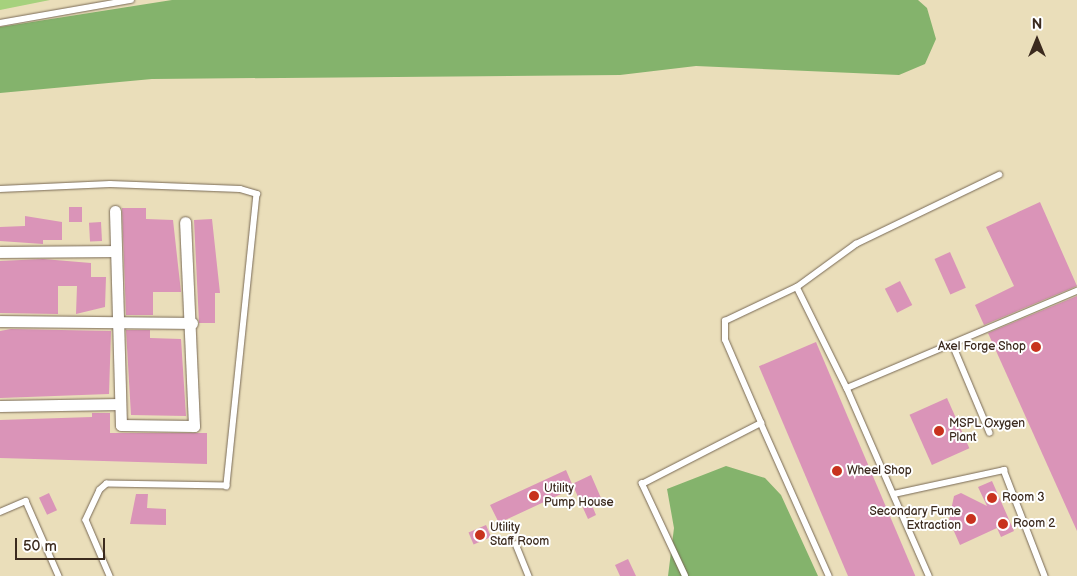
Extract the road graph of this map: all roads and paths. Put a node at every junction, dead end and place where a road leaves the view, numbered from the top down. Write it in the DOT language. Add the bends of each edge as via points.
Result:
graph roads {
  1 [pos="131,0"];
  2 [pos="0,23"];
  3 [pos="999,175"];
  4 [pos="0,189"];
  5 [pos="115,211"];
  6 [pos="185,222"];
  7 [pos="0,252"];
  8 [pos="116,252"];
  9 [pos="797,288"];
  10 [pos="1077,291"];
  11 [pos="0,321"];
  12 [pos="118,322"];
  13 [pos="192,323"];
  14 [pos="953,345"];
  15 [pos="847,388"];
  16 [pos="120,404"];
  17 [pos="0,406"];
  18 [pos="761,424"];
  19 [pos="990,433"];
  20 [pos="894,494"];
  21 [pos="0,512"];
  22 [pos="516,544"];
  23 [pos="59,576"];
  24 [pos="110,576"];
  25 [pos="529,576"];
  26 [pos="685,576"];
  27 [pos="829,576"];
  28 [pos="929,576"];
  29 [pos="1045,576"];
  1 -- 2 [label="lane"];
  3 -- 9 [label="lane" via="856,244"];
  4 -- 24 [label="lane" via="110,184 240,189 257,194 226,486 107,484 90,503 86,520"];
  5 -- 8 [label="street"];
  6 -- 13 [label="street"];
  7 -- 8 [label="street"];
  8 -- 12 [label="street"];
  9 -- 15 [label="lane"];
  9 -- 18 [label="lane" via="724,325 724,340"];
  10 -- 14 [label="lane"];
  11 -- 12 [label="street"];
  12 -- 13 [label="street"];
  12 -- 16 [label="street"];
  13 -- 16 [label="street" via="194,426 121,425"];
  14 -- 15 [label="lane"];
  14 -- 19 [label="lane"];
  15 -- 20 [label="lane"];
  16 -- 17 [label="street"];
  18 -- 26 [label="lane" via="642,484"];
  18 -- 27 [label="lane"];
  20 -- 28 [label="lane"];
  20 -- 29 [label="lane" via="1004,470"];
  21 -- 23 [label="lane" via="26,502"];
  22 -- 25 [label="lane"];
}
